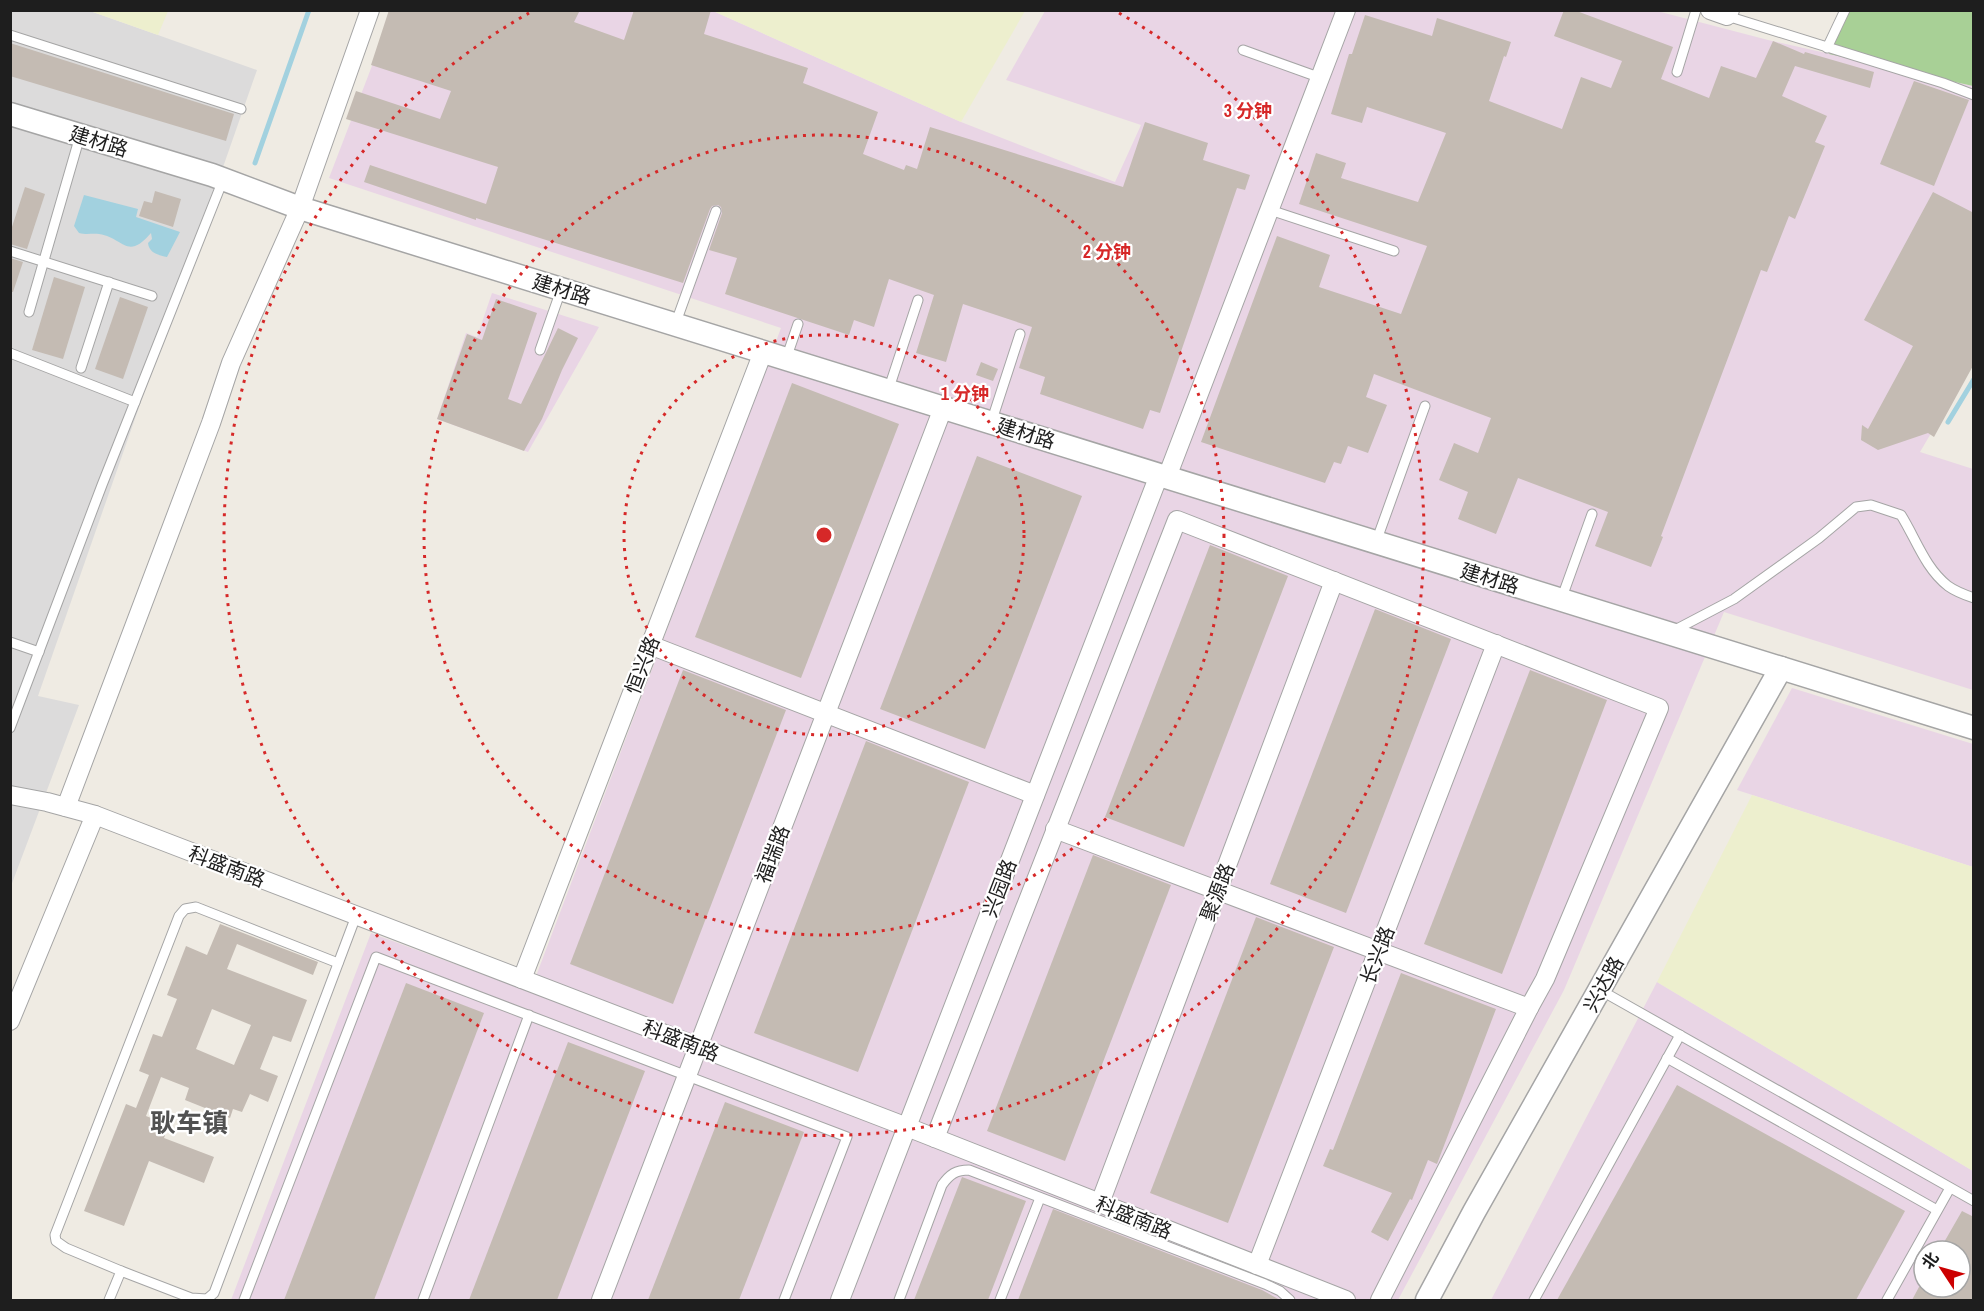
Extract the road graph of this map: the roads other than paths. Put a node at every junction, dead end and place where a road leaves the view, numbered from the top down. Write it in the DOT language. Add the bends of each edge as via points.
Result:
graph roads {
  1 [pos="370,10"];
  2 [pos="1346,10"];
  3 [pos="1696,10"];
  4 [pos="1845,10"];
  5 [pos="1723,12"];
  6 [pos="10,34"];
  7 [pos="1827,48"];
  8 [pos="1242,50"];
  9 [pos="1677,72"];
  10 [pos="1321,78"];
  11 [pos="1974,95"];
  12 [pos="241,109"];
  13 [pos="10,114"];
  14 [pos="80,135"];
  15 [pos="224,180"];
  16 [pos="300,208"];
  17 [pos="1270,210"];
  18 [pos="716,211"];
  19 [pos="10,251"];
  20 [pos="1394,251"];
  21 [pos="44,262"];
  22 [pos="109,282"];
  23 [pos="562,289"];
  24 [pos="152,296"];
  25 [pos="918,300"];
  26 [pos="29,312"];
  27 [pos="675,324"];
  28 [pos="798,324"];
  29 [pos="1020,334"];
  30 [pos="540,350"];
  31 [pos="763,352"];
  32 [pos="10,353"];
  33 [pos="786,359"];
  34 [pos="81,368"];
  35 [pos="888,391"];
  36 [pos="135,402"];
  37 [pos="1425,406"];
  38 [pos="944,408"];
  39 [pos="991,423"];
  40 [pos="1163,476"];
  41 [pos="1592,514"];
  42 [pos="1376,542"];
  43 [pos="1334,581"];
  44 [pos="1974,598"];
  45 [pos="1561,600"];
  46 [pos="1668,633"];
  47 [pos="10,642"];
  48 [pos="1496,644"];
  49 [pos="650,645"];
  50 [pos="39,652"];
  51 [pos="1781,668"];
  52 [pos="826,713"];
  53 [pos="10,728"];
  54 [pos="1974,728"];
  55 [pos="10,795"];
  56 [pos="1035,795"];
  57 [pos="66,807"];
  58 [pos="95,815"];
  59 [pos="1056,829"];
  60 [pos="1218,890"];
  61 [pos="356,916"];
  62 [pos="1378,951"];
  63 [pos="338,963"];
  64 [pos="522,979"];
  65 [pos="1600,990"];
  66 [pos="1529,1008"];
  67 [pos="530,1015"];
  68 [pos="10,1022"];
  69 [pos="1680,1035"];
  70 [pos="698,1047"];
  71 [pos="1667,1058"];
  72 [pos="687,1075"];
  73 [pos="907,1127"];
  74 [pos="935,1138"];
  75 [pos="1950,1188"];
  76 [pos="1040,1198"];
  77 [pos="1974,1201"];
  78 [pos="1100,1203"];
  79 [pos="1937,1210"];
  80 [pos="1257,1265"];
  81 [pos="121,1271"];
  82 [pos="109,1300"];
  83 [pos="244,1300"];
  84 [pos="423,1300"];
  85 [pos="600,1300"];
  86 [pos="784,1300"];
  87 [pos="840,1300"];
  88 [pos="898,1300"];
  89 [pos="1000,1300"];
  90 [pos="1290,1300"];
  91 [pos="1346,1300"];
  92 [pos="1380,1300"];
  93 [pos="1427,1300"];
  94 [pos="1534,1300"];
  95 [pos="1887,1300"];
  1 -- 16 [label="street"];
  2 -- 10 [label="street, 兴园路"];
  3 -- 9 [label="lane"];
  4 -- 7 [label="lane"];
  5 -- 7 [label="lane"];
  6 -- 12 [label="lane"];
  7 -- 11 [label="lane"];
  8 -- 10 [label="lane"];
  10 -- 17 [label="street, 兴园路"];
  13 -- 14 [label="street, 建材路"];
  14 -- 15 [label="street, 建材路"];
  14 -- 21 [label="lane"];
  15 -- 16 [label="street, 建材路"];
  15 -- 36 [label="lane"];
  16 -- 23 [label="street, 建材路"];
  16 -- 57 [label="street" via="231,363"];
  17 -- 20 [label="lane"];
  17 -- 40 [label="street, 兴园路"];
  18 -- 27 [label="lane"];
  19 -- 21 [label="lane"];
  21 -- 22 [label="lane"];
  21 -- 26 [label="lane"];
  22 -- 24 [label="lane"];
  22 -- 34 [label="lane"];
  23 -- 27 [label="street, 建材路"];
  23 -- 30 [label="lane"];
  25 -- 35 [label="lane"];
  27 -- 31 [label="street, 建材路"];
  28 -- 33 [label="lane"];
  29 -- 39 [label="lane"];
  31 -- 33 [label="street, 建材路"];
  31 -- 49 [label="street, 恒兴路"];
  32 -- 36 [label="lane"];
  33 -- 35 [label="street, 建材路"];
  35 -- 38 [label="street, 建材路"];
  36 -- 50 [label="lane"];
  37 -- 42 [label="lane"];
  38 -- 39 [label="street, 建材路"];
  38 -- 52 [label="street, 福瑞路"];
  39 -- 40 [label="street, 建材路"];
  40 -- 42 [label="street, 建材路"];
  40 -- 56 [label="street, 兴园路"];
  41 -- 45 [label="lane"];
  42 -- 45 [label="street, 建材路"];
  43 -- 48 [label="street"];
  43 -- 59 [label="street" via="1177,519"];
  43 -- 60 [label="street, 聚源路"];
  44 -- 46 [label="lane" via="1949,587 1935,573 1901,515 1871,505 1856,507 1734,599"];
  45 -- 46 [label="street, 建材路"];
  46 -- 51 [label="street, 建材路"];
  47 -- 50 [label="lane"];
  48 -- 62 [label="street, 长兴路"];
  48 -- 66 [label="street" via="1659,708 1550,969"];
  49 -- 52 [label="street"];
  49 -- 64 [label="street, 恒兴路"];
  50 -- 53 [label="lane"];
  51 -- 54 [label="street, 建材路"];
  51 -- 65 [label="street, 兴达路"];
  52 -- 56 [label="street"];
  52 -- 70 [label="street, 福瑞路"];
  55 -- 57 [label="street, 科盛南路"];
  56 -- 73 [label="street, 兴园路"];
  57 -- 58 [label="street, 科盛南路"];
  58 -- 61 [label="street, 科盛南路"];
  58 -- 68 [label="street"];
  59 -- 60 [label="street"];
  59 -- 74 [label="street"];
  60 -- 62 [label="street"];
  60 -- 78 [label="street, 聚源路"];
  61 -- 63 [label="lane"];
  61 -- 64 [label="street, 科盛南路"];
  62 -- 66 [label="street"];
  62 -- 80 [label="street, 长兴路"];
  63 -- 81 [label="lane" via="214,1293 207,1299 191,1298"];
  63 -- 81 [label="lane" via="196,908 185,909 179,916 55,1235 56,1241 66,1248"];
  64 -- 70 [label="street, 科盛南路"];
  65 -- 69 [label="lane"];
  65 -- 93 [label="street, 兴达路"];
  66 -- 92 [label="street"];
  67 -- 72 [label="lane"];
  67 -- 83 [label="lane" via="376,957"];
  67 -- 84 [label="lane"];
  69 -- 71 [label="lane"];
  69 -- 75 [label="lane"];
  70 -- 72 [label="street, 福瑞路"];
  70 -- 73 [label="street, 科盛南路"];
  71 -- 79 [label="lane"];
  71 -- 94 [label="lane"];
  72 -- 85 [label="street, 福瑞路"];
  72 -- 86 [label="lane" via="848,1137"];
  73 -- 74 [label="street, 科盛南路"];
  73 -- 87 [label="street, 兴园路"];
  74 -- 78 [label="street, 科盛南路"];
  75 -- 77 [label="lane"];
  75 -- 79 [label="lane"];
  76 -- 88 [label="lane" via="969,1170 958,1170 948,1177"];
  76 -- 89 [label="lane"];
  76 -- 90 [label="lane" via="1265,1284"];
  78 -- 80 [label="street, 科盛南路"];
  79 -- 95 [label="lane"];
  80 -- 91 [label="street, 科盛南路"];
  81 -- 82 [label="lane"];
}
